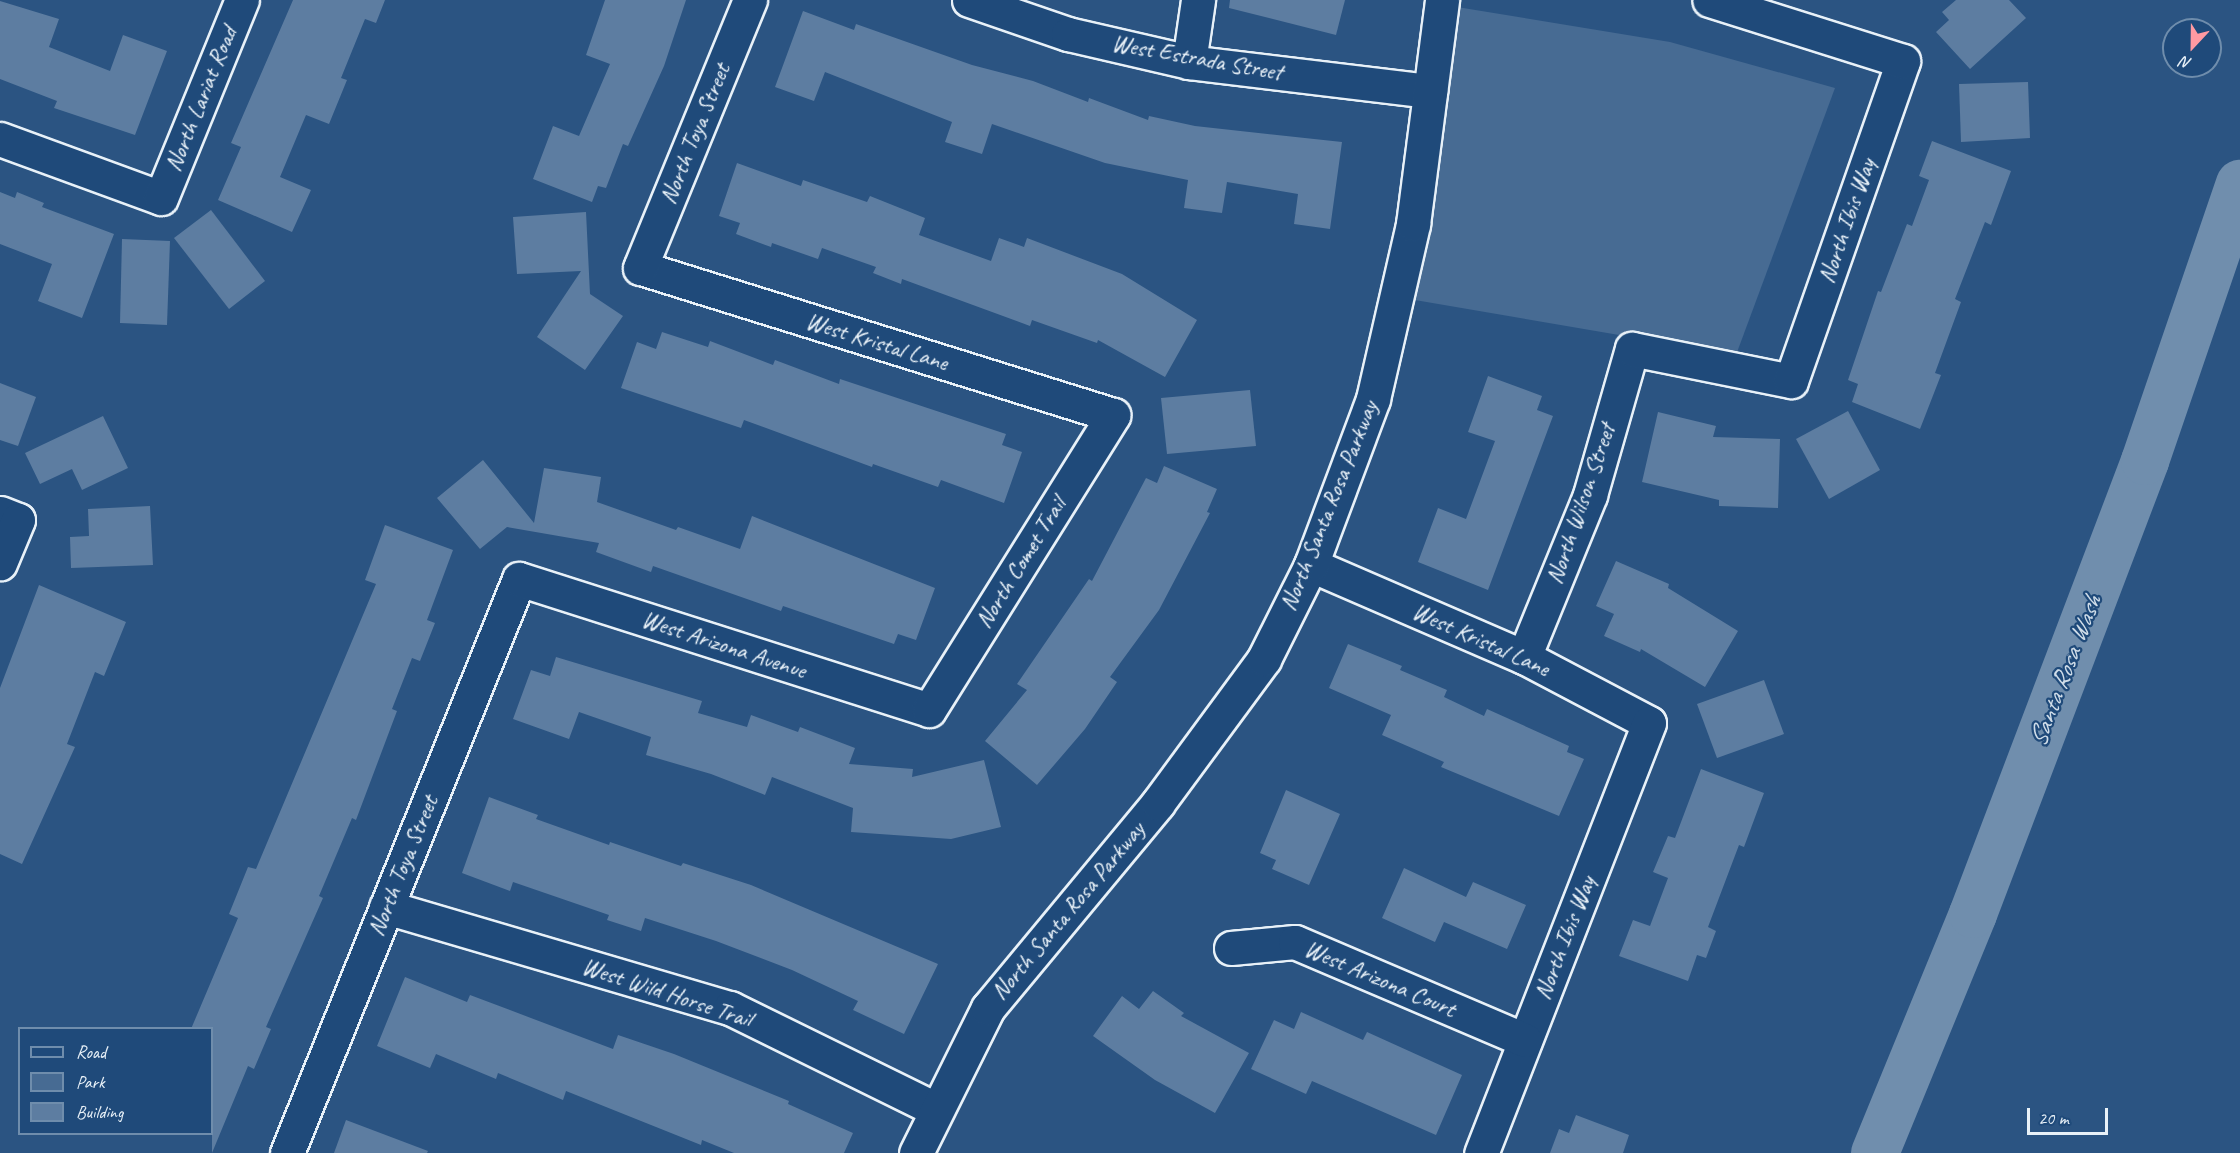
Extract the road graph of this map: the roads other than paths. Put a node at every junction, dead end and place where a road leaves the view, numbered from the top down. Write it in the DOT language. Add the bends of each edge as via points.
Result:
graph roads {
  1 [pos="242,0"];
  2 [pos="750,0"];
  3 [pos="969,0"];
  4 [pos="1198,0"];
  5 [pos="1442,0"];
  6 [pos="1709,0"];
  7 [pos="1189,62"];
  8 [pos="1430,91"];
  9 [pos="0,140"];
  10 [pos="640,268"];
  11 [pos="1632,349"];
  12 [pos="1113,415"];
  13 [pos="9,516"];
  14 [pos="0,563"];
  15 [pos="1311,565"];
  16 [pos="519,579"];
  17 [pos="1524,657"];
  18 [pos="929,710"];
  19 [pos="1649,723"];
  20 [pos="386,907"];
  21 [pos="1231,948"];
  22 [pos="1525,1040"];
  23 [pos="935,1109"];
  24 [pos="287,1153"];
  25 [pos="916,1153"];
  26 [pos="1480,1153"];
  1 -- 9 [label="street, North Lariat Road" via="161,198"];
  2 -- 10 [label="street, North Toya Street"];
  3 -- 7 [label="street, West Estrada Street" via="1068,34"];
  4 -- 7 [label="street"];
  5 -- 8 [label="street, North Santa Rosa Parkway"];
  6 -- 11 [label="street, North Ibis Way" via="1903,61 1791,381"];
  7 -- 8 [label="street, West Estrada Street"];
  8 -- 15 [label="street, North Santa Rosa Parkway" via="1413,224 1373,399"];
  10 -- 12 [label="street, West Kristal Lane"];
  11 -- 17 [label="street, North Wilson Street" via="1590,495"];
  12 -- 18 [label="street, North Comet Trail"];
  13 -- 14 [label="street"];
  15 -- 17 [label="street, West Kristal Lane"];
  15 -- 23 [label="street, North Santa Rosa Parkway" via="1264,659 1158,803 988,1008"];
  16 -- 18 [label="street, West Arizona Avenue"];
  16 -- 20 [label="street, North Toya Street"];
  17 -- 19 [label="street, West Kristal Lane"];
  19 -- 22 [label="street, North Ibis Way"];
  20 -- 23 [label="street, West Wild Horse Trail" via="730,1008"];
  20 -- 24 [label="street, North Toya Street"];
  21 -- 22 [label="street, West Arizona Court" via="1295,942"];
  22 -- 26 [label="street, North Ibis Way"];
  23 -- 25 [label="street, North Santa Rosa Parkway"];
}
